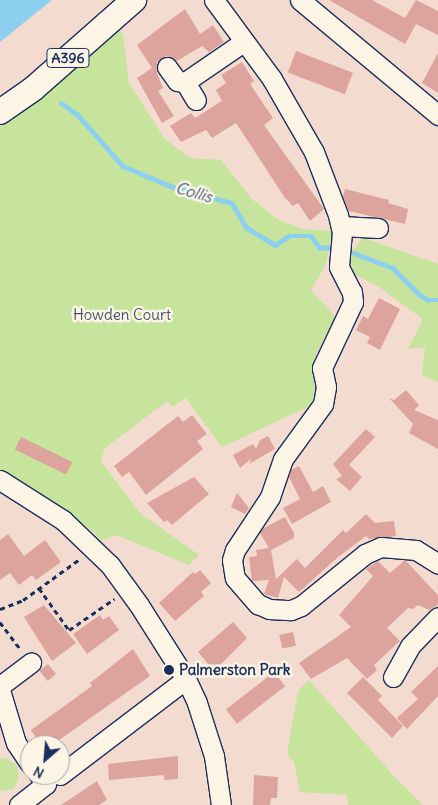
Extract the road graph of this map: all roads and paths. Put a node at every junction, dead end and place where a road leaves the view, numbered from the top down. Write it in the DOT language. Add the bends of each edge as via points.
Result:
graph roads {
  1 [pos="134,0"];
  2 [pos="214,0"];
  3 [pos="300,0"];
  4 [pos="242,43"];
  5 [pos="167,67"];
  6 [pos="185,82"];
  7 [pos="196,100"];
  8 [pos="0,112"];
  9 [pos="438,115"];
  10 [pos="341,226"];
  11 [pos="378,228"];
  12 [pos="0,480"];
  13 [pos="93,548"];
  14 [pos="438,564"];
  15 [pos="38,588"];
  16 [pos="127,589"];
  17 [pos="0,608"];
  18 [pos="438,617"];
  19 [pos="0,622"];
  20 [pos="31,663"];
  21 [pos="393,677"];
  22 [pos="186,679"];
  23 [pos="0,688"];
  24 [pos="20,749"];
  25 [pos="70,766"];
  26 [pos="42,785"];
  27 [pos="220,798"];
  28 [pos="19,805"];
  1 -- 8 [label="main road, A396" via="33,89"];
  2 -- 4 [label="street"];
  3 -- 9 [label="street"];
  4 -- 6 [label="street"];
  4 -- 10 [label="street" via="272,79 305,135"];
  5 -- 6 [label="street" via="177,82"];
  6 -- 7 [label="street"];
  10 -- 11 [label="street"];
  10 -- 14 [label="street" via="339,267 352,292 353,302 322,368 326,387 324,404 283,459 270,498 234,550 232,560 236,578 258,604 268,609 291,610 301,606 365,554 381,547 416,550"];
  12 -- 13 [label="street" via="63,520"];
  13 -- 15 [label="path"];
  13 -- 16 [label="street"];
  15 -- 16 [label="path" via="69,630"];
  15 -- 17 [label="path" via="22,600"];
  16 -- 22 [label="street"];
  18 -- 21 [label="street" via="410,646"];
  19 -- 20 [label="path"];
  20 -- 23 [label="street"];
  22 -- 25 [label="street"];
  22 -- 27 [label="street" via="206,725"];
  23 -- 24 [label="street"];
  26 -- 28 [label="street"];
}
